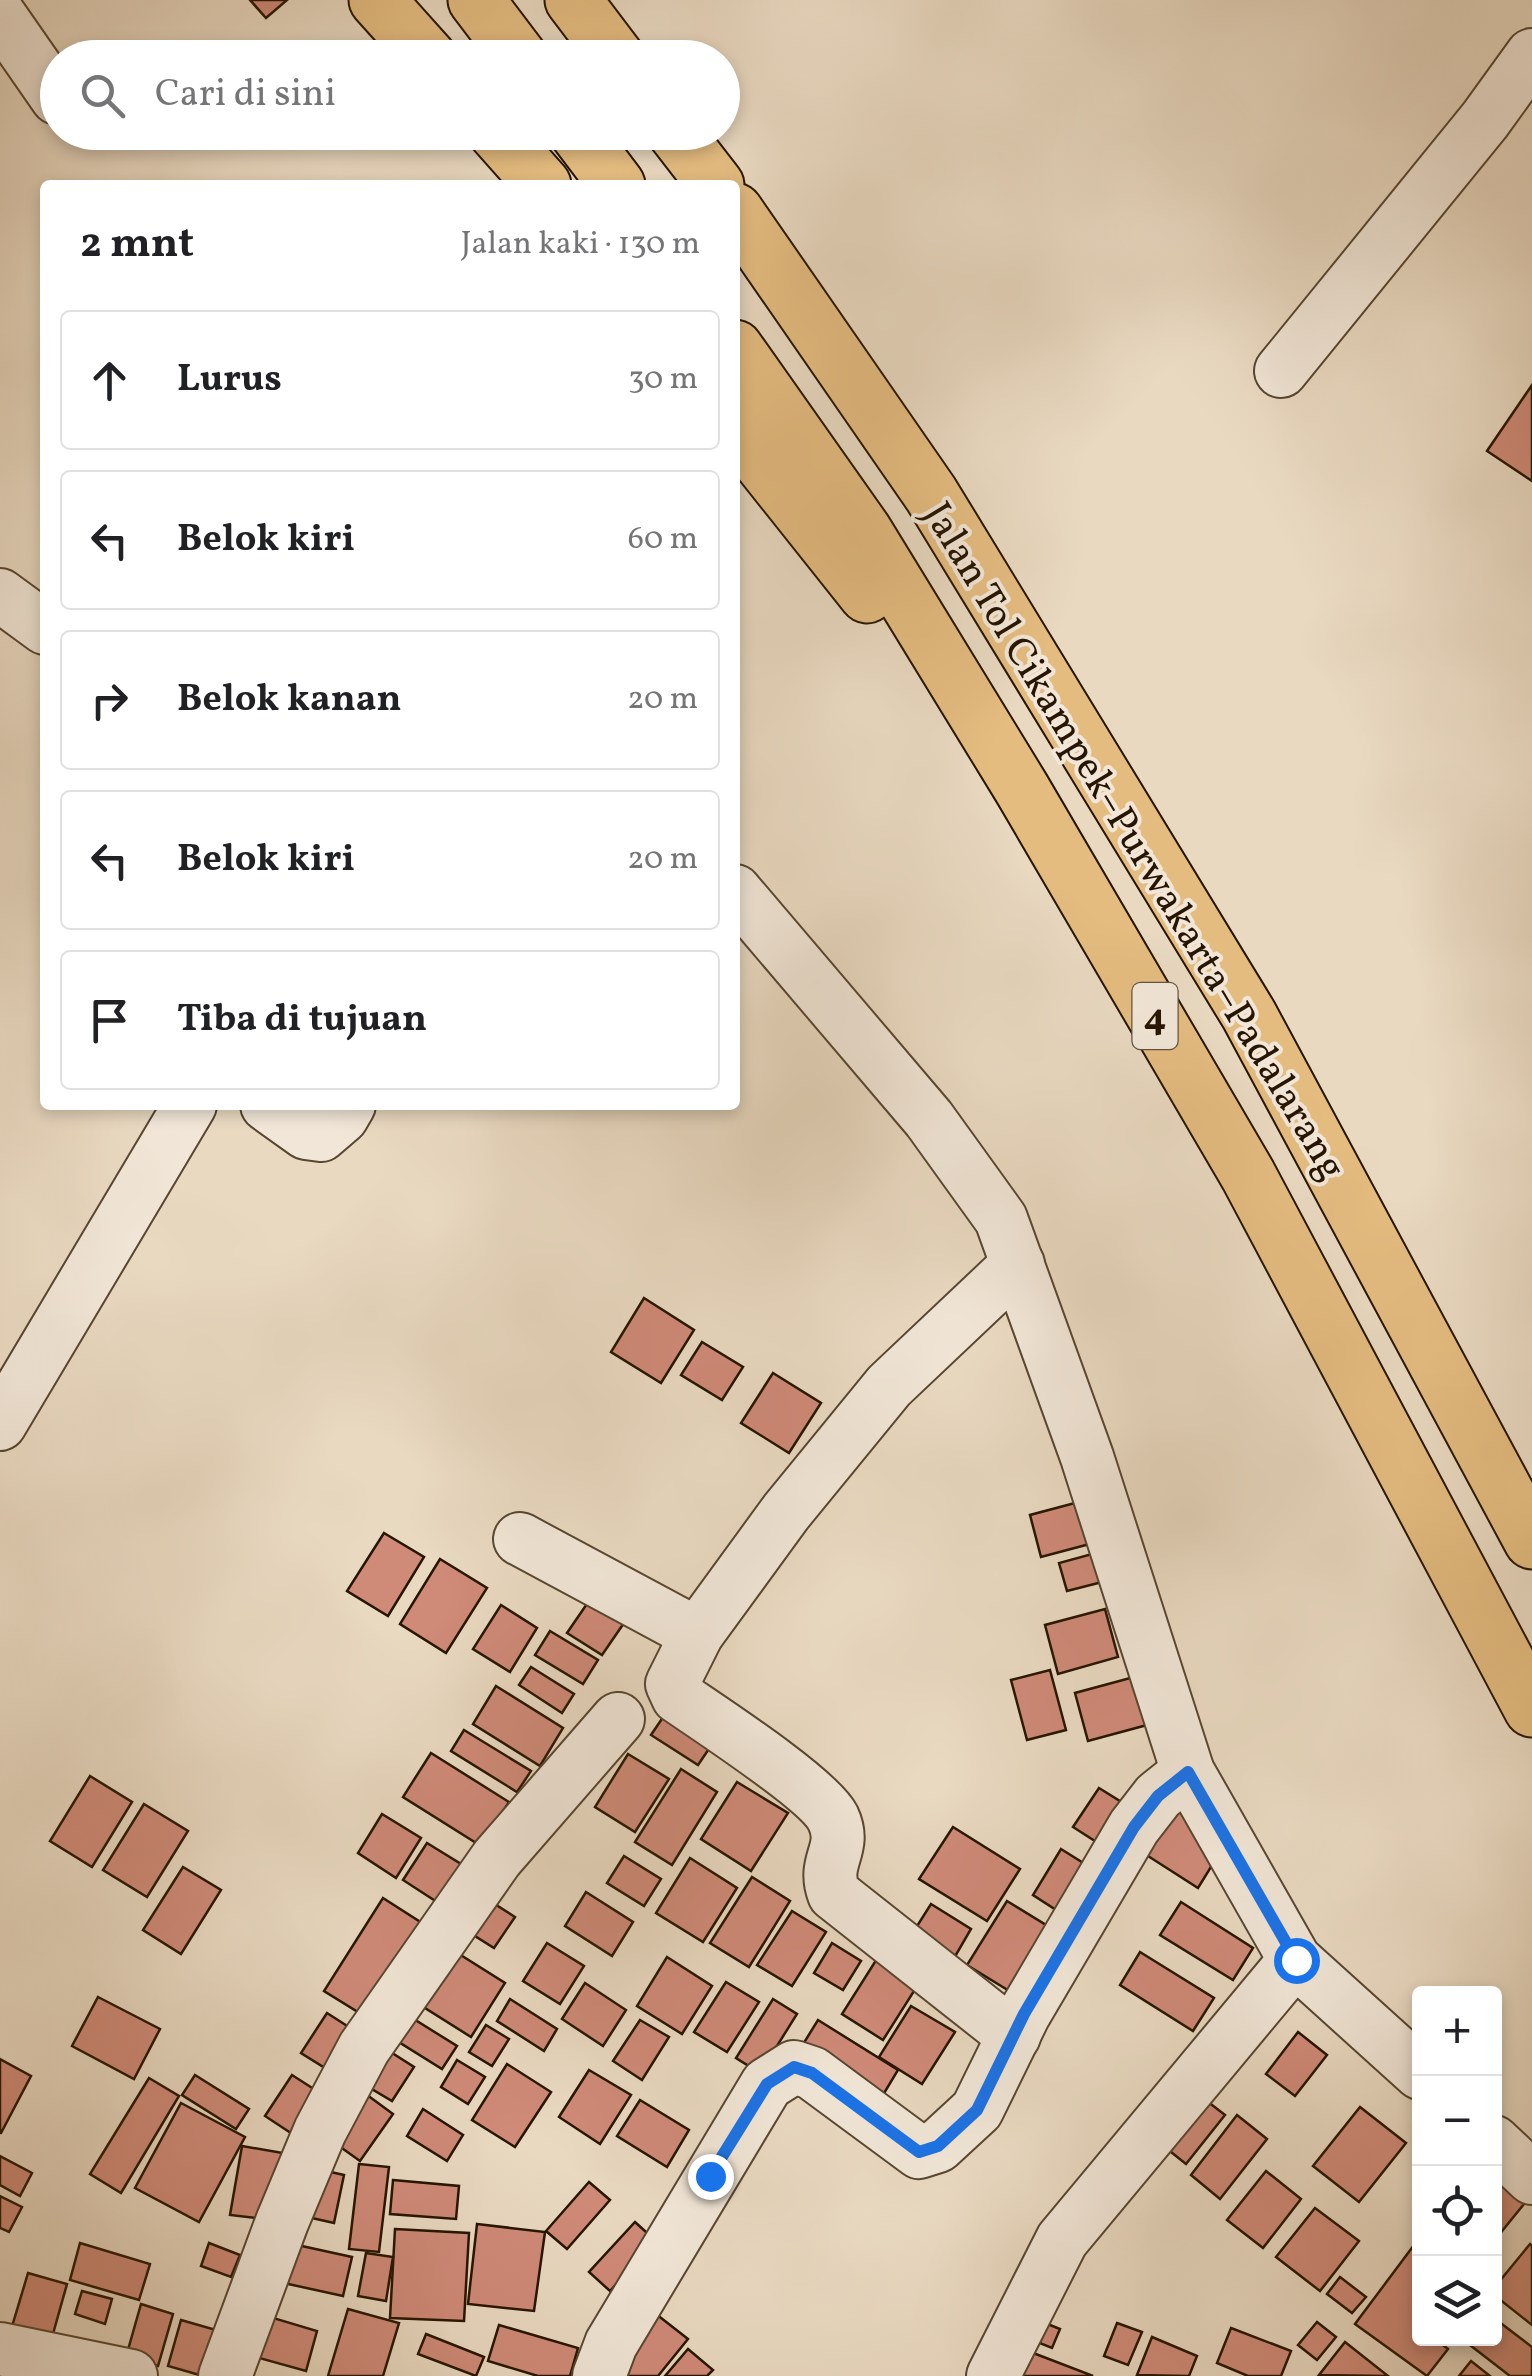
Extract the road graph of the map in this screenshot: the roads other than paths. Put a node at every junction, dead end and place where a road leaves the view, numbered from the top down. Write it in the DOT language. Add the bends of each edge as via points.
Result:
graph roads {
  1 [pos="377,0"];
  2 [pos="476,0"];
  3 [pos="573,0"];
  4 [pos="0,16"];
  5 [pos="413,40"];
  6 [pos="506,40"];
  7 [pos="604,40"];
  8 [pos="1532,55"];
  9 [pos="40,74"];
  10 [pos="512,150"];
  11 [pos="591,150"];
  12 [pos="690,150"];
  13 [pos="539,180"];
  14 [pos="613,180"];
  15 [pos="712,180"];
  16 [pos="740,218"];
  17 [pos="740,355"];
  18 [pos="1281,371"];
  19 [pos="740,434"];
  20 [pos="0,595"];
  21 [pos="40,624"];
  22 [pos="1022,788"];
  23 [pos="740,897"];
  24 [pos="187,1110"];
  25 [pos="274,1110"];
  26 [pos="346,1110"];
  27 [pos="1018,1264"];
  28 [pos="0,1424"];
  29 [pos="520,1540"];
  30 [pos="1532,1541"];
  31 [pos="697,1634"];
  32 [pos="1532,1709"];
  33 [pos="618,1719"];
  34 [pos="1188,1772"];
  35 [pos="1296,1960"];
  36 [pos="1014,2036"];
  37 [pos="1412,2066"];
  38 [pos="1502,2150"];
  39 [pos="1532,2178"];
  40 [pos="0,2349"];
  41 [pos="131,2376"];
  42 [pos="225,2376"];
  43 [pos="599,2376"];
  44 [pos="994,2376"];
  1 -- 5 [label="highway"];
  2 -- 6 [label="highway"];
  3 -- 7 [label="highway"];
  4 -- 9 [label="street"];
  8 -- 18 [label="street"];
  10 -- 13 [label="highway"];
  11 -- 14 [label="highway"];
  12 -- 15 [label="highway"];
  16 -- 30 [label="highway, Jalan Tol Cikampek–Purwakarta–Padalarang / 4" via="931,494 1249,1015"];
  17 -- 22 [label="highway, Jalan Tol Cikampek–Purwakarta–Padalarang / 4" via="864,531"];
  19 -- 22 [label="highway"];
  20 -- 21 [label="street"];
  22 -- 32 [label="highway, Jalan Tol Cikampek–Purwakarta–Padalarang / 4" via="1248,1175"];
  23 -- 27 [label="street" via="929,1119 1001,1219"];
  24 -- 28 [label="street"];
  25 -- 26 [label="street" via="320,1135"];
  27 -- 31 [label="street" via="889,1386"];
  27 -- 34 [label="street"];
  29 -- 31 [label="street"];
  31 -- 36 [label="street" via="674,1676 674,1693 824,1806 838,1833 827,1873 834,1894"];
  33 -- 42 [label="street" via="497,1858 364,2048 320,2131"];
  34 -- 35 [label="street"];
  34 -- 36 [label="street" via="1134,1827"];
  35 -- 37 [label="street"];
  35 -- 44 [label="street" via="1062,2240"];
  36 -- 43 [label="street" via="977,2110 938,2146 919,2152 812,2073 794,2067 767,2084 611,2344"];
  38 -- 39 [label="street"];
  40 -- 41 [label="street"];
}
